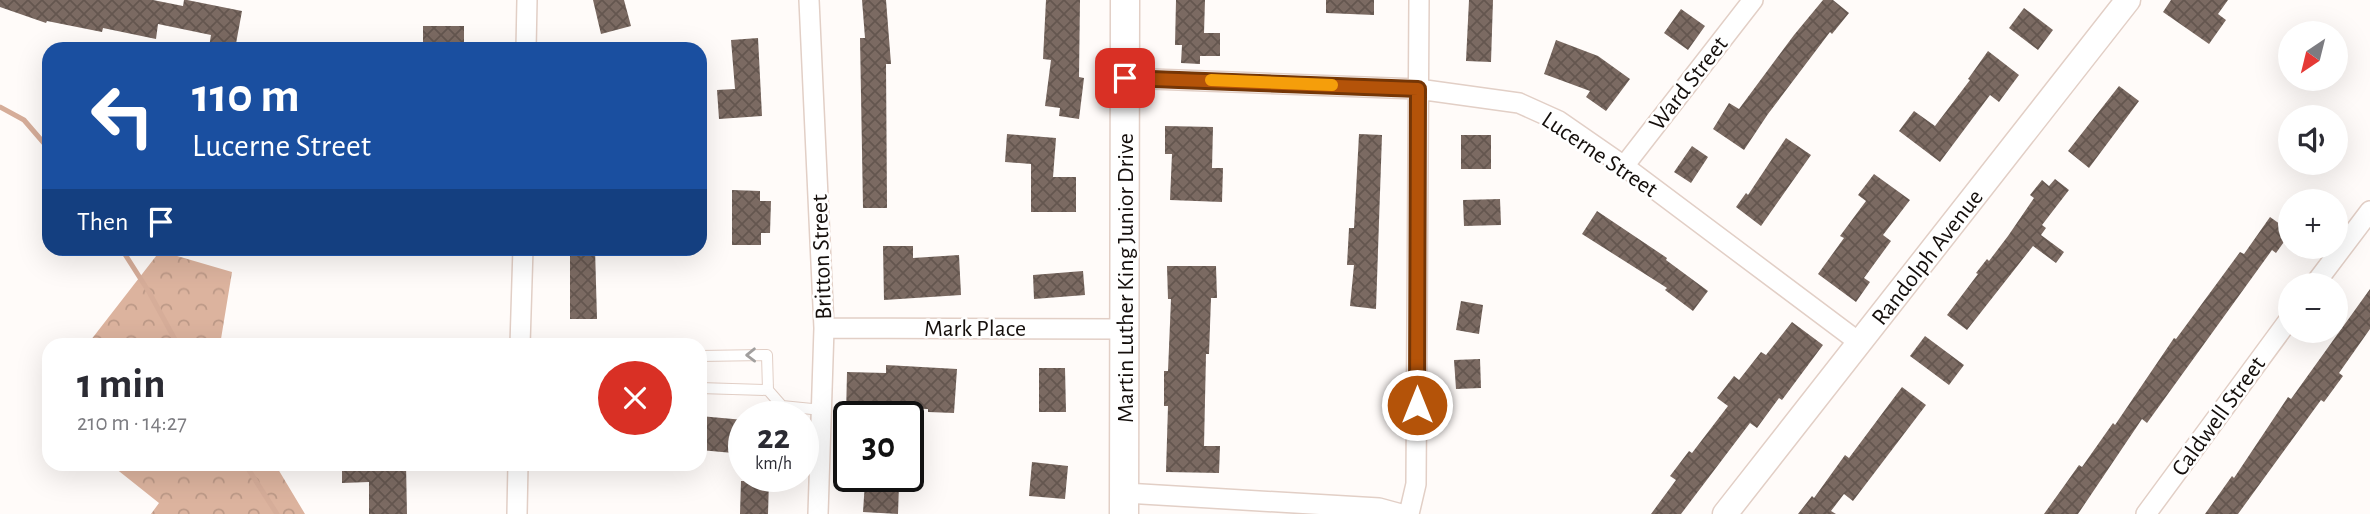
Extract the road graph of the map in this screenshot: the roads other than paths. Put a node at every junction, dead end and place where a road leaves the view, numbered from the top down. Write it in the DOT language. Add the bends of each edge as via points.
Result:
graph roads {
  1 [pos="527,0"];
  2 [pos="809,0"];
  3 [pos="1125,0"];
  4 [pos="1419,0"];
  5 [pos="1753,0"];
  6 [pos="2129,0"];
  7 [pos="526,42"];
  8 [pos="1125,78"];
  9 [pos="1418,89"];
  10 [pos="1624,166"];
  11 [pos="2370,211"];
  12 [pos="2363,231"];
  13 [pos="523,256"];
  14 [pos="2326,273"];
  15 [pos="824,328"];
  16 [pos="1125,329"];
  17 [pos="2278,335"];
  18 [pos="520,338"];
  19 [pos="1860,343"];
  20 [pos="707,356"];
  21 [pos="707,388"];
  22 [pos="768,390"];
  23 [pos="822,410"];
  24 [pos="518,471"];
  25 [pos="1125,504"];
  26 [pos="517,514"];
  27 [pos="818,514"];
  28 [pos="1401,514"];
  29 [pos="1409,514"];
  30 [pos="1725,514"];
  31 [pos="2146,514"];
  1 -- 7 [label="street"];
  2 -- 15 [label="street, Britton Street"];
  3 -- 8 [label="main road, Martin Luther King Junior Drive"];
  4 -- 9 [label="street"];
  5 -- 10 [label="street, Ward Street"];
  6 -- 19 [label="street, Randolph Avenue"];
  8 -- 9 [label="street, Lucerne Street"];
  8 -- 16 [label="main road, Martin Luther King Junior Drive"];
  9 -- 10 [label="street, Lucerne Street" via="1519,103 1559,121"];
  9 -- 29 [label="street" via="1416,484"];
  10 -- 19 [label="street, Lucerne Street"];
  11 -- 12 [label="street"];
  12 -- 14 [label="street"];
  13 -- 18 [label="street"];
  15 -- 16 [label="street, Mark Place"];
  15 -- 23 [label="street, Britton Street"];
  16 -- 25 [label="main road, Martin Luther King Junior Drive"];
  17 -- 31 [label="street, Caldwell Street"];
  19 -- 30 [label="street, Randolph Avenue"];
  22 -- 20 [label="lane, one-way" via="767,355"];
  21 -- 22 [label="lane"];
  22 -- 23 [label="lane" via="782,406"];
  23 -- 27 [label="street, Britton Street"];
  24 -- 26 [label="street"];
  25 -- 28 [label="street" via="1379,508"];
}
